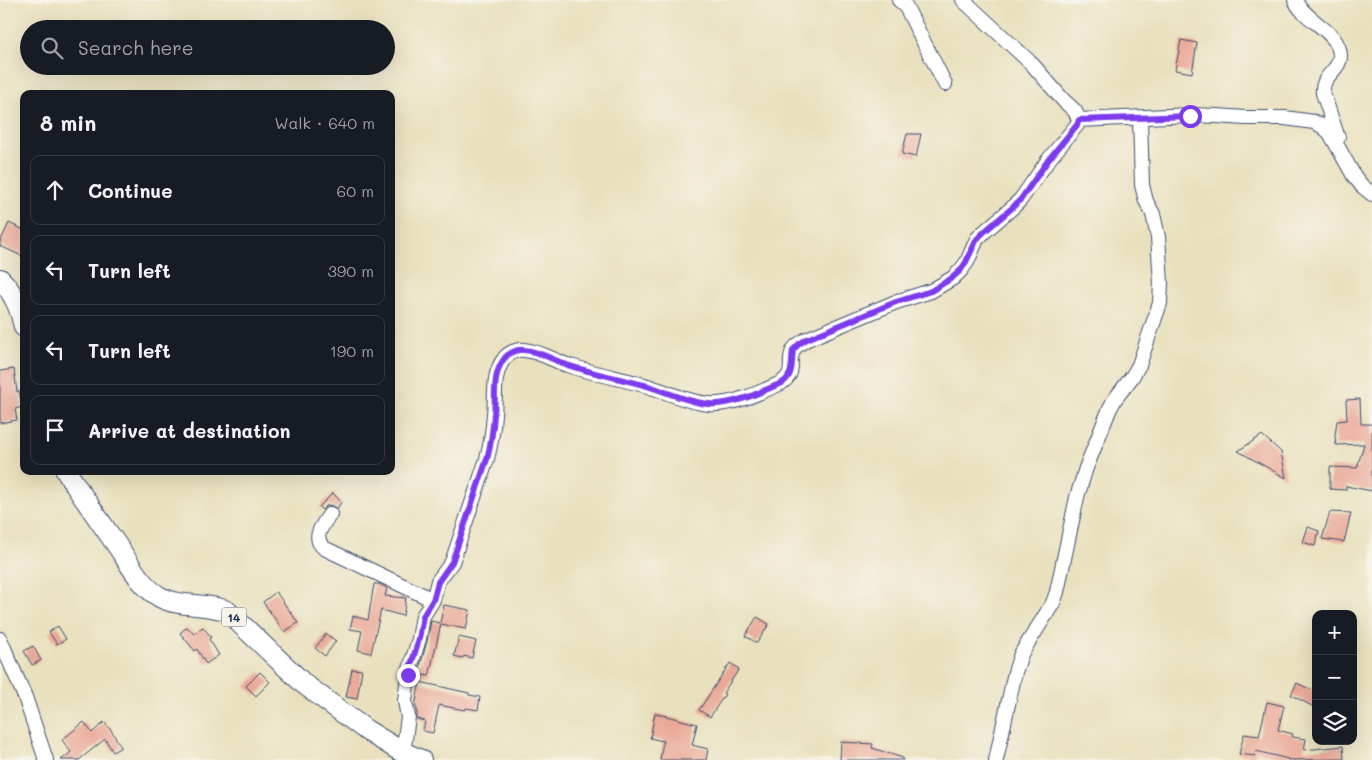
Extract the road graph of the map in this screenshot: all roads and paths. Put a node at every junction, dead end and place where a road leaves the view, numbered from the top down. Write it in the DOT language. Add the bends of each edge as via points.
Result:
graph roads {
  1 [pos="963,0"];
  2 [pos="1295,0"];
  3 [pos="904,2"];
  4 [pos="944,84"];
  5 [pos="1140,118"];
  6 [pos="1079,120"];
  7 [pos="1344,157"];
  8 [pos="1372,194"];
  9 [pos="0,278"];
  10 [pos="20,311"];
  11 [pos="69,475"];
  12 [pos="330,514"];
  13 [pos="433,600"];
  14 [pos="0,639"];
  15 [pos="402,752"];
  16 [pos="46,760"];
  17 [pos="421,760"];
  18 [pos="996,760"];
  1 -- 6 [label="street" via="1032,64 1075,111"];
  2 -- 7 [label="street" via="1334,40 1340,54 1339,62 1322,88"];
  3 -- 4 [label="street"];
  5 -- 6 [label="street"];
  5 -- 7 [label="street" via="1217,116 1314,122 1330,132"];
  5 -- 18 [label="street" via="1142,185 1158,237 1160,302 1139,365 1110,408 1086,468 1057,592 1021,654"];
  6 -- 13 [label="street" via="1021,199 977,239 961,270 952,278 931,291 807,339 793,350 791,371 785,381 745,398 727,403 690,401 536,352 523,350 507,356 501,363 496,380 492,442 487,459 452,562 438,582"];
  7 -- 8 [label="street" via="1354,176"];
  9 -- 10 [label="highway" via="13,294"];
  11 -- 15 [label="highway, 14" via="136,573 153,592 172,601 227,611 304,684"];
  12 -- 13 [label="street" via="318,533 320,545"];
  13 -- 15 [label="street" via="423,616 408,675 404,701 408,717"];
  14 -- 16 [label="street" via="25,697"];
  15 -- 17 [label="highway, 14"];
}
